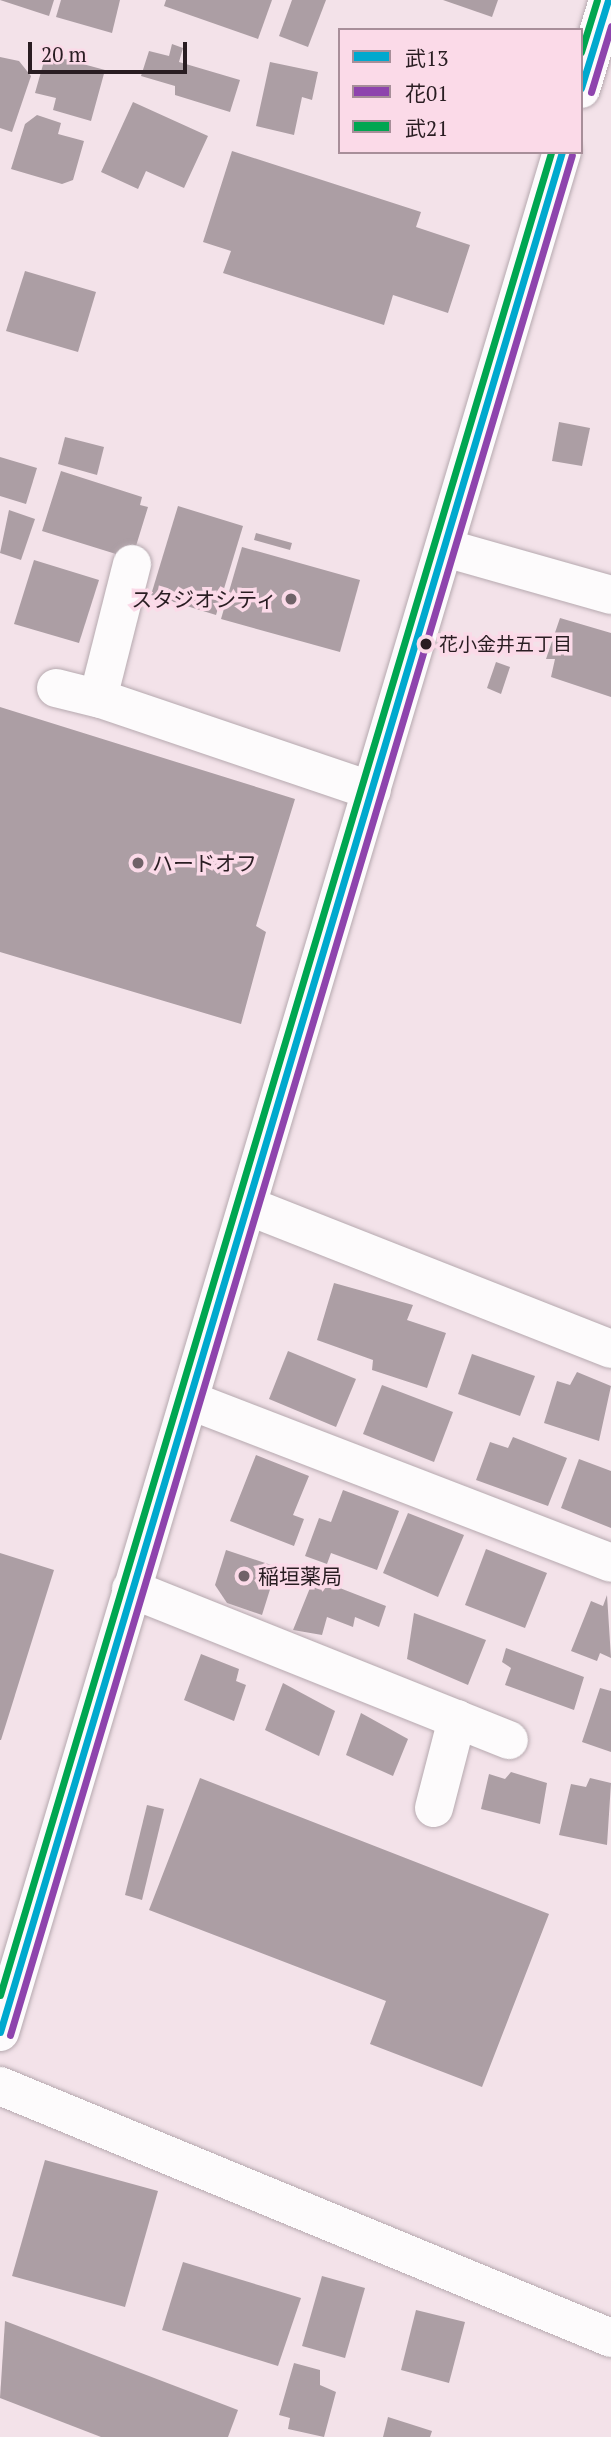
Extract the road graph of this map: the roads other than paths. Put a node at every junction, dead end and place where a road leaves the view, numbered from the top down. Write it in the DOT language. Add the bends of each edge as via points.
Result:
graph roads {
  1 [pos="608,0"];
  2 [pos="583,82"];
  3 [pos="561,154"];
  4 [pos="445,548"];
  5 [pos="132,564"];
  6 [pos="611,595"];
  7 [pos="56,688"];
  8 [pos="100,699"];
  9 [pos="372,791"];
  10 [pos="248,1206"];
  11 [pos="611,1349"];
  12 [pos="188,1401"];
  13 [pos="611,1563"];
  14 [pos="131,1589"];
  15 [pos="457,1719"];
  16 [pos="509,1740"];
  17 [pos="434,1808"];
  18 [pos="0,2032"];
  19 [pos="0,2086"];
  20 [pos="611,2338"];
  1 -- 2 [label="main road"];
  3 -- 4 [label="main road"];
  4 -- 6 [label="main road"];
  4 -- 9 [label="main road"];
  5 -- 8 [label="main road"];
  7 -- 8 [label="main road"];
  8 -- 9 [label="main road"];
  9 -- 10 [label="main road"];
  10 -- 11 [label="main road"];
  10 -- 12 [label="main road"];
  12 -- 13 [label="main road"];
  12 -- 14 [label="main road"];
  14 -- 15 [label="main road"];
  14 -- 18 [label="main road"];
  15 -- 16 [label="main road"];
  15 -- 17 [label="main road"];
  19 -- 20 [label="main road"];
}
